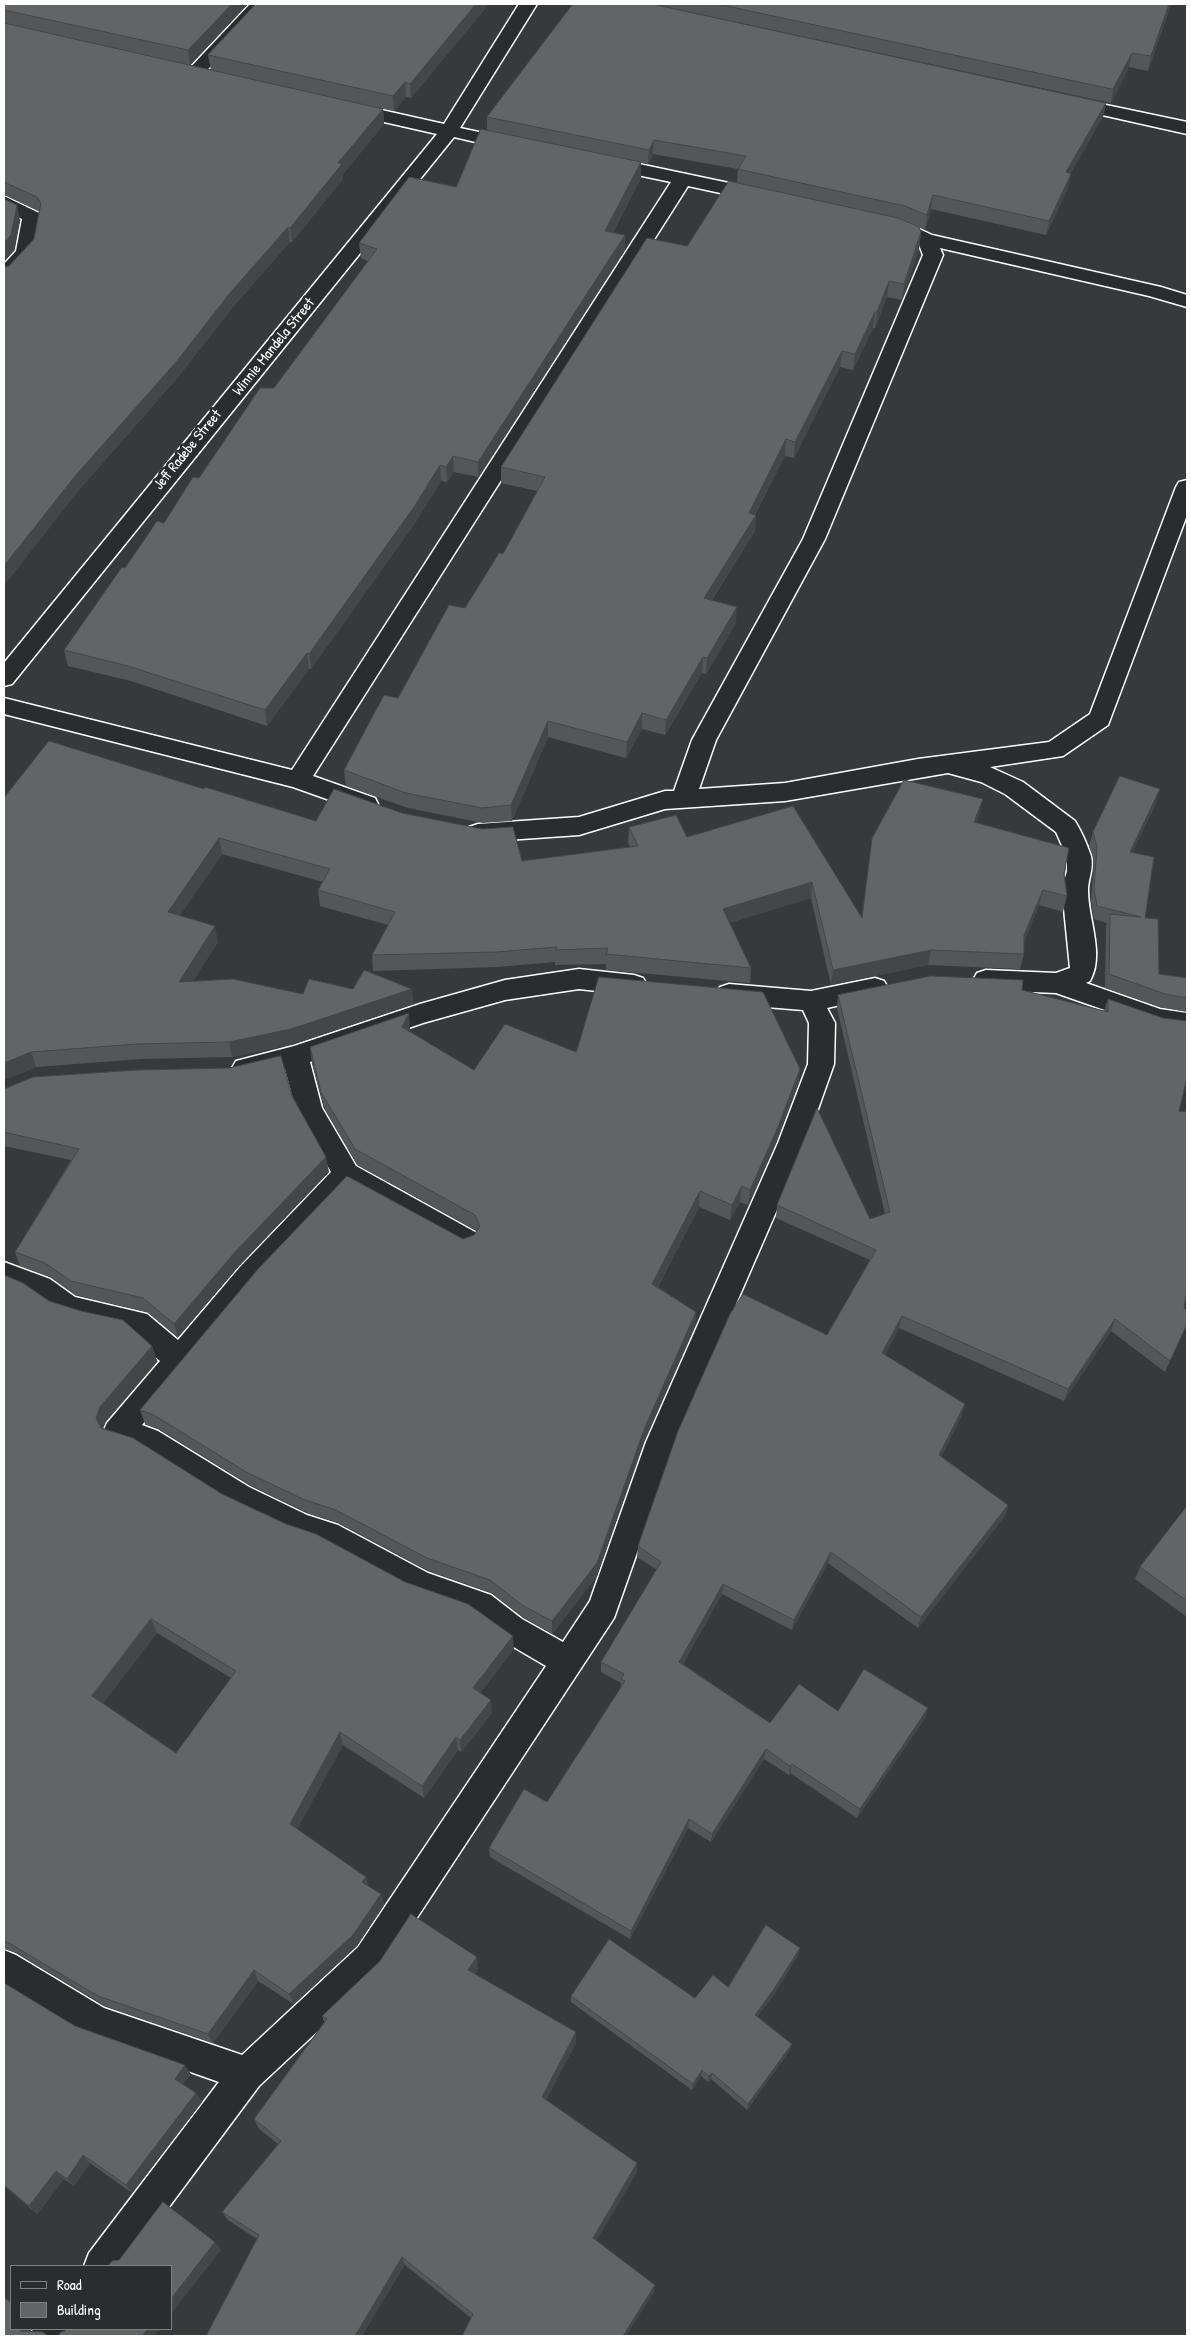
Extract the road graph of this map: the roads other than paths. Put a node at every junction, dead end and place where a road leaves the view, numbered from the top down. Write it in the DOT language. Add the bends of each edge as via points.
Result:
graph roads {
  1 [pos="259,4"];
  2 [pos="528,4"];
  3 [pos="175,70"];
  4 [pos="194,74"];
  5 [pos="212,78"];
  6 [pos="1051,98"];
  7 [pos="326,104"];
  8 [pos="1187,128"];
  9 [pos="440,142"];
  10 [pos="527,147"];
  11 [pos="586,159"];
  12 [pos="684,179"];
  13 [pos="779,200"];
  14 [pos="4,202"];
  15 [pos="893,226"];
  16 [pos="926,239"];
  17 [pos="4,275"];
  18 [pos="1187,302"];
  19 [pos="1187,487"];
  20 [pos="4,677"];
  21 [pos="4,706"];
  22 [pos="948,764"];
  23 [pos="298,780"];
  24 [pos="683,799"];
  25 [pos="386,812"];
  26 [pos="456,828"];
  27 [pos="957,978"];
  28 [pos="898,983"];
  29 [pos="1057,983"];
  30 [pos="656,987"];
  31 [pos="704,991"];
  32 [pos="811,1001"];
  33 [pos="1187,1023"];
  34 [pos="295,1056"];
  35 [pos="223,1071"];
  36 [pos="346,1174"];
  37 [pos="465,1240"];
  38 [pos="4,1274"];
  39 [pos="179,1359"];
  40 [pos="568,1661"];
  41 [pos="4,1967"];
  42 [pos="247,2074"];
  43 [pos="103,2265"];
  1 -- 4 [label="street"];
  2 -- 9 [label="street"];
  3 -- 4 [label="street"];
  4 -- 5 [label="street"];
  6 -- 8 [label="street"];
  7 -- 9 [label="street"];
  9 -- 10 [label="street"];
  9 -- 20 [label="street, Jeff Radebe Street"];
  11 -- 12 [label="street"];
  12 -- 13 [label="street"];
  12 -- 23 [label="street"];
  14 -- 17 [label="street" via="32,217 26,252"];
  15 -- 16 [label="street"];
  16 -- 18 [label="street" via="1154,291"];
  16 -- 24 [label="street" via="933,255 814,539 704,740"];
  19 -- 22 [label="street" via="1100,719 1055,750"];
  21 -- 23 [label="street"];
  22 -- 24 [label="street" via="786,792"];
  22 -- 29 [label="street" via="988,775 1014,788 1066,827 1079,856 1075,904 1084,964 1081,974"];
  23 -- 25 [label="street"];
  24 -- 26 [label="street" via="666,800 579,826 483,834"];
  27 -- 29 [label="street"];
  28 -- 32 [label="street"];
  29 -- 33 [label="street" via="1159,1019"];
  30 -- 34 [label="street" via="579,979 505,990 420,1014"];
  31 -- 32 [label="street"];
  32 -- 40 [label="street" via="822,1023 821,1064 792,1143 661,1442 603,1608"];
  34 -- 35 [label="street"];
  34 -- 36 [label="street" via="309,1110"];
  36 -- 37 [label="street"];
  36 -- 39 [label="street" via="250,1275"];
  38 -- 39 [label="street" via="40,1288 66,1306 137,1323"];
  39 -- 40 [label="street" via="118,1432 147,1440 238,1497 343,1543 419,1584 480,1605 511,1629"];
  40 -- 42 [label="street" via="370,1960"];
  41 -- 42 [label="street" via="95,2022"];
  42 -- 43 [label="street"];
}
